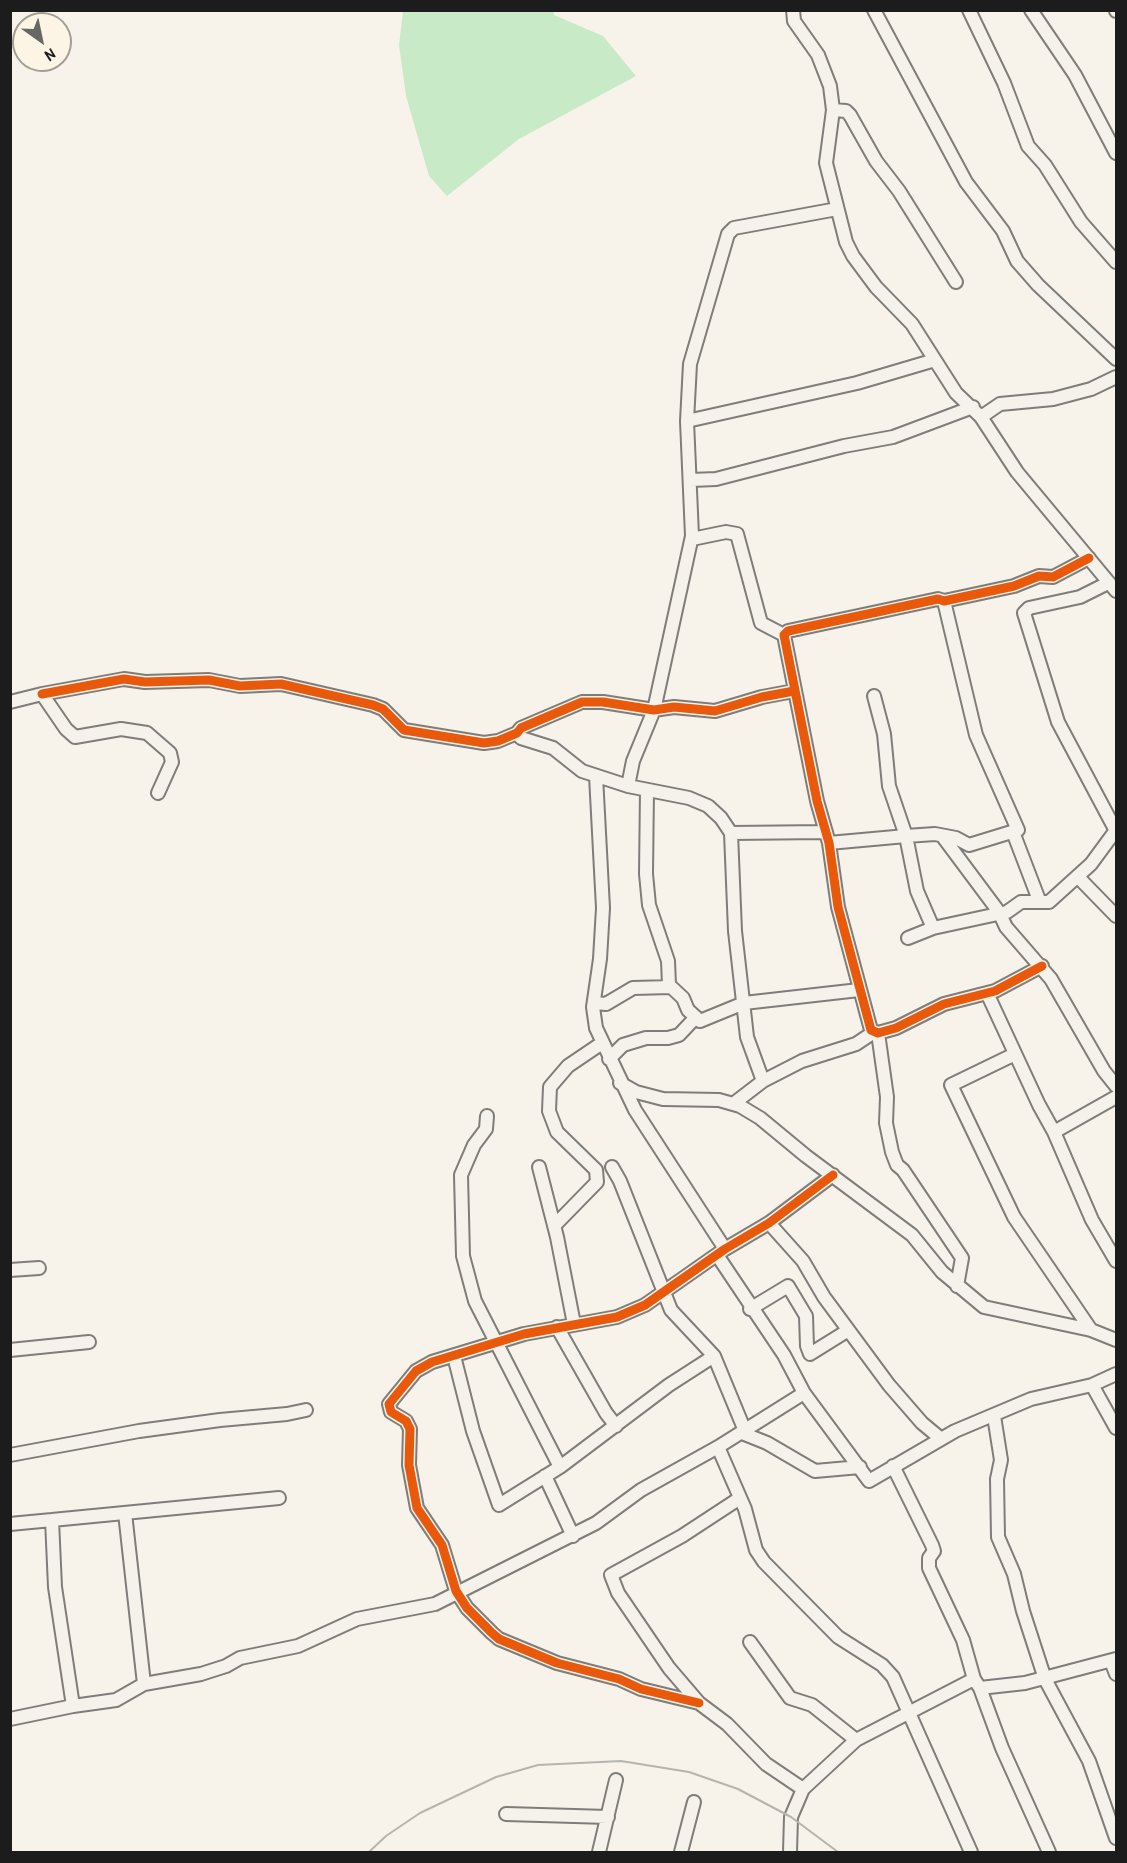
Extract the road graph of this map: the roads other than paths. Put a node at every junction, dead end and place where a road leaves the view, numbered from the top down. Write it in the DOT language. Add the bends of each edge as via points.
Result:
graph roads {
  1 [pos="793,10"];
  2 [pos="874,10"];
  3 [pos="969,10"];
  4 [pos="1031,10"];
  5 [pos="833,110"];
  6 [pos="1116,153"];
  7 [pos="837,209"];
  8 [pos="1116,262"];
  9 [pos="956,282"];
  10 [pos="1116,359"];
  11 [pos="935,360"];
  12 [pos="1116,377"];
  13 [pos="977,412"];
  14 [pos="687,422"];
  15 [pos="691,480"];
  16 [pos="692,539"];
  17 [pos="1089,558"];
  18 [pos="1112,587"];
  19 [pos="944,601"];
  20 [pos="784,635"];
  21 [pos="794,691"];
  22 [pos="42,694"];
  23 [pos="874,696"];
  24 [pos="10,702"];
  25 [pos="654,710"];
  26 [pos="517,733"];
  27 [pos="596,776"];
  28 [pos="628,786"];
  29 [pos="647,790"];
  30 [pos="158,793"];
  31 [pos="1116,831"];
  32 [pos="1013,832"];
  33 [pos="731,833"];
  34 [pos="906,836"];
  35 [pos="827,837"];
  36 [pos="943,837"];
  37 [pos="1078,877"];
  38 [pos="1039,900"];
  39 [pos="999,912"];
  40 [pos="1116,915"];
  41 [pos="933,928"];
  42 [pos="908,938"];
  43 [pos="1042,966"];
  44 [pos="669,985"];
  45 [pos="859,990"];
  46 [pos="987,993"];
  47 [pos="594,1003"];
  48 [pos="744,1003"];
  49 [pos="696,1017"];
  50 [pos="876,1033"];
  51 [pos="602,1043"];
  52 [pos="1015,1054"];
  53 [pos="609,1059"];
  54 [pos="764,1082"];
  55 [pos="620,1083"];
  56 [pos="1116,1086"];
  57 [pos="1116,1097"];
  58 [pos="733,1104"];
  59 [pos="487,1116"];
  60 [pos="1054,1131"];
  61 [pos="539,1167"];
  62 [pos="612,1167"];
  63 [pos="833,1175"];
  64 [pos="769,1223"];
  65 [pos="554,1226"];
  66 [pos="721,1252"];
  67 [pos="1116,1262"];
  68 [pos="39,1268"];
  69 [pos="10,1270"];
  70 [pos="957,1286"];
  71 [pos="663,1290"];
  72 [pos="750,1309"];
  73 [pos="574,1324"];
  74 [pos="557,1327"];
  75 [pos="1091,1330"];
  76 [pos="847,1331"];
  77 [pos="1116,1340"];
  78 [pos="89,1342"];
  79 [pos="497,1344"];
  80 [pos="10,1350"];
  81 [pos="454,1356"];
  82 [pos="714,1356"];
  83 [pos="1116,1374"];
  84 [pos="1092,1385"];
  85 [pos="804,1393"];
  86 [pos="306,1410"];
  87 [pos="994,1416"];
  88 [pos="616,1426"];
  89 [pos="1116,1428"];
  90 [pos="743,1432"];
  91 [pos="940,1438"];
  92 [pos="718,1447"];
  93 [pos="10,1455"];
  94 [pos="893,1466"];
  95 [pos="560,1467"];
  96 [pos="860,1467"];
  97 [pos="545,1476"];
  98 [pos="279,1498"];
  99 [pos="740,1498"];
  100 [pos="125,1513"];
  101 [pos="51,1520"];
  102 [pos="10,1524"];
  103 [pos="573,1536"];
  104 [pos="456,1591"];
  105 [pos="750,1642"];
  106 [pos="1114,1660"];
  107 [pos="1116,1674"];
  108 [pos="1046,1678"];
  109 [pos="977,1683"];
  110 [pos="144,1684"];
  111 [pos="699,1703"];
  112 [pos="74,1706"];
  113 [pos="909,1711"];
  114 [pos="10,1719"];
  115 [pos="856,1740"];
  116 [pos="616,1780"];
  117 [pos="803,1789"];
  118 [pos="694,1802"];
  119 [pos="506,1815"];
  120 [pos="608,1816"];
  121 [pos="1116,1838"];
  122 [pos="599,1852"];
  123 [pos="681,1852"];
  124 [pos="790,1852"];
  125 [pos="972,1852"];
  126 [pos="1049,1852"];
  1 -- 5 [label="street" via="794,21 825,67"];
  2 -- 10 [label="street" via="966,182 1003,231 1017,261"];
  3 -- 8 [label="street" via="1004,83 1028,146 1045,165 1081,222"];
  4 -- 6 [label="street" via="1075,75"];
  5 -- 7 [label="street" via="826,163"];
  5 -- 9 [label="street" via="850,115"];
  7 -- 11 [label="street" via="853,256 912,324"];
  7 -- 14 [label="street" via="730,230 690,364"];
  11 -- 13 [label="street" via="956,393"];
  11 -- 14 [label="street" via="857,383"];
  12 -- 13 [label="street" via="1091,389 1053,399 1000,404"];
  13 -- 15 [label="street" via="893,437 716,479"];
  13 -- 17 [label="street" via="1017,472"];
  14 -- 15 [label="street"];
  15 -- 16 [label="street"];
  16 -- 20 [label="street" via="726,532 737,534 761,623"];
  16 -- 25 [label="street"];
  17 -- 18 [label="street"];
  17 -- 19 [label="street" via="1053,577 1039,576 1014,586"];
  18 -- 31 [label="street" via="1029,608 1023,613 1058,722"];
  19 -- 20 [label="street" via="938,599"];
  19 -- 32 [label="street" via="976,735 1018,830"];
  20 -- 21 [label="street"];
  21 -- 25 [label="street" via="715,711 674,707"];
  21 -- 35 [label="street"];
  22 -- 24 [label="street"];
  22 -- 26 [label="street" via="124,679 209,680 240,686 281,684 373,705 383,709 404,730 484,743"];
  22 -- 30 [label="street" via="75,737 121,729 147,733 161,743 172,762"];
  23 -- 34 [label="street" via="884,734 889,786"];
  25 -- 26 [label="street" via="592,700 520,728"];
  25 -- 28 [label="street" via="633,761"];
  26 -- 27 [label="street" via="521,738 553,748 582,771"];
  27 -- 28 [label="street"];
  27 -- 47 [label="street" via="603,908"];
  28 -- 29 [label="street"];
  29 -- 33 [label="street" via="708,806"];
  29 -- 44 [label="street" via="649,905 668,961"];
  31 -- 37 [label="street"];
  32 -- 36 [label="street" via="969,845"];
  32 -- 38 [label="street"];
  33 -- 35 [label="street"];
  33 -- 48 [label="street" via="735,931"];
  34 -- 35 [label="street"];
  34 -- 36 [label="street"];
  34 -- 41 [label="street" via="917,891"];
  35 -- 45 [label="street" via="838,907"];
  36 -- 39 [label="street"];
  37 -- 38 [label="street" via="1049,902"];
  37 -- 40 [label="street"];
  38 -- 39 [label="street" via="1021,902 1007,912"];
  39 -- 41 [label="street"];
  39 -- 43 [label="street" via="1015,938"];
  41 -- 42 [label="street"];
  43 -- 46 [label="street" via="1019,981"];
  43 -- 56 [label="street"];
  44 -- 47 [label="street" via="633,988 606,1004"];
  44 -- 49 [label="street"];
  45 -- 48 [label="street"];
  45 -- 50 [label="street"];
  46 -- 50 [label="street" via="944,1004 896,1028"];
  46 -- 52 [label="street"];
  47 -- 51 [label="street"];
  48 -- 49 [label="street" via="700,1022"];
  48 -- 54 [label="street" via="747,1036"];
  49 -- 53 [label="street" via="679,1035 623,1045"];
  50 -- 54 [label="street" via="856,1044 802,1061"];
  50 -- 70 [label="street" via="892,1152 897,1166 962,1258"];
  51 -- 53 [label="street"];
  51 -- 65 [label="street" via="568,1066 550,1087 549,1111 558,1132 596,1170 597,1182"];
  52 -- 60 [label="street"];
  52 -- 75 [label="street" via="951,1084 1014,1217"];
  53 -- 55 [label="street"];
  54 -- 58 [label="street"];
  55 -- 58 [label="street" via="663,1100 719,1100"];
  55 -- 66 [label="street"];
  57 -- 60 [label="street"];
  58 -- 63 [label="street" via="760,1118"];
  59 -- 79 [label="street" via="486,1129 461,1175 463,1256 475,1301"];
  60 -- 67 [label="street" via="1092,1220"];
  61 -- 65 [label="street"];
  62 -- 71 [label="street"];
  63 -- 64 [label="street"];
  63 -- 70 [label="street" via="912,1235"];
  64 -- 66 [label="street"];
  64 -- 76 [label="street" via="803,1261"];
  65 -- 73 [label="street"];
  66 -- 71 [label="street"];
  66 -- 72 [label="street"];
  68 -- 69 [label="street"];
  70 -- 75 [label="street" via="984,1307"];
  71 -- 73 [label="street" via="631,1312"];
  71 -- 82 [label="street" via="671,1310"];
  72 -- 76 [label="street" via="788,1286 806,1316 810,1354"];
  72 -- 85 [label="street" via="784,1355"];
  73 -- 74 [label="street"];
  74 -- 79 [label="street"];
  74 -- 88 [label="street"];
  75 -- 77 [label="street"];
  76 -- 91 [label="street" via="905,1404"];
  78 -- 80 [label="street"];
  79 -- 81 [label="street"];
  79 -- 95 [label="street"];
  81 -- 97 [label="street" via="473,1431 499,1505"];
  81 -- 104 [label="street" via="416,1371 388,1404 391,1412 406,1421 410,1429 409,1466 417,1508 442,1545"];
  82 -- 88 [label="street"];
  82 -- 90 [label="street"];
  83 -- 84 [label="street"];
  84 -- 87 [label="street" via="1052,1392"];
  84 -- 89 [label="street"];
  85 -- 90 [label="street"];
  85 -- 96 [label="street"];
  86 -- 93 [label="street" via="139,1431"];
  87 -- 91 [label="street"];
  87 -- 108 [label="street" via="1001,1460 997,1479 998,1537 1014,1574"];
  88 -- 95 [label="street"];
  90 -- 92 [label="street"];
  90 -- 96 [label="street" via="816,1471"];
  91 -- 94 [label="street"];
  92 -- 99 [label="street"];
  92 -- 103 [label="street" via="641,1490"];
  94 -- 96 [label="street" via="870,1481"];
  94 -- 109 [label="street" via="932,1545 929,1568 963,1640"];
  95 -- 97 [label="street"];
  97 -- 103 [label="street"];
  98 -- 100 [label="street"];
  99 -- 111 [label="street" via="611,1575 618,1593 669,1668"];
  99 -- 113 [label="street" via="750,1534 764,1562 838,1637 882,1665 893,1677"];
  100 -- 101 [label="street"];
  100 -- 110 [label="street"];
  101 -- 102 [label="street"];
  101 -- 112 [label="street" via="55,1587"];
  103 -- 104 [label="street"];
  104 -- 110 [label="street" via="435,1604 357,1619 298,1646 240,1659 201,1674"];
  104 -- 111 [label="street" via="467,1608 499,1639 582,1671"];
  105 -- 115 [label="street" via="790,1698 812,1705"];
  106 -- 107 [label="street"];
  106 -- 108 [label="street"];
  108 -- 109 [label="street"];
  108 -- 121 [label="street" via="1089,1761"];
  109 -- 113 [label="street"];
  109 -- 126 [label="street"];
  110 -- 112 [label="street" via="116,1700"];
  111 -- 117 [label="street" via="728,1724 766,1764"];
  112 -- 114 [label="street"];
  113 -- 115 [label="street"];
  113 -- 125 [label="street"];
  115 -- 117 [label="street"];
  116 -- 120 [label="street"];
  117 -- 124 [label="street" via="791,1817"];
  118 -- 123 [label="street"];
  119 -- 120 [label="street"];
  120 -- 122 [label="street"];
}
